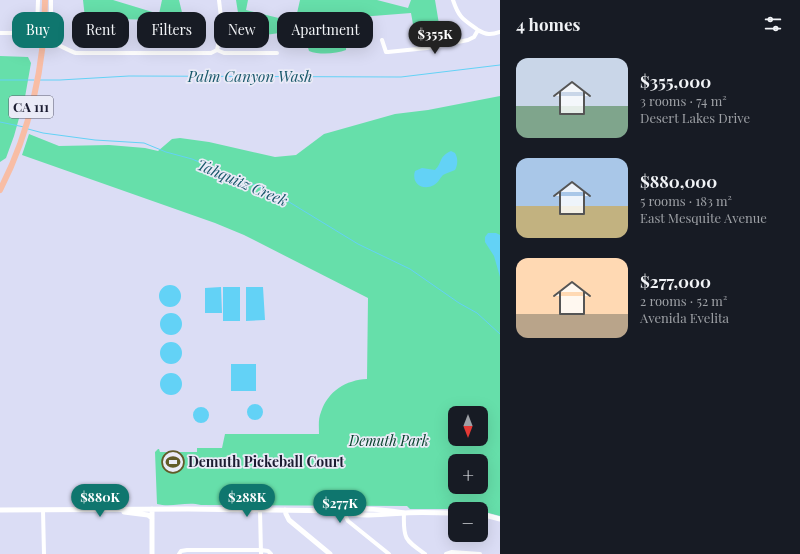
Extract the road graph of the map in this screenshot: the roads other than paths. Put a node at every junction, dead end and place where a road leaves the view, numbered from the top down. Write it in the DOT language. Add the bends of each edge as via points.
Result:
graph roads {
  1 [pos="38,0"];
  2 [pos="45,0"];
  3 [pos="50,0"];
  4 [pos="219,0"];
  5 [pos="453,0"];
  6 [pos="478,30"];
  7 [pos="500,32"];
  8 [pos="0,33"];
  9 [pos="382,40"];
  10 [pos="217,50"];
  11 [pos="277,53"];
  12 [pos="0,190"];
  13 [pos="152,509"];
  14 [pos="0,510"];
  15 [pos="43,510"];
  16 [pos="117,510"];
  17 [pos="260,510"];
  18 [pos="286,510"];
  19 [pos="343,511"];
  20 [pos="404,513"];
  21 [pos="448,513"];
  22 [pos="488,516"];
  23 [pos="152,518"];
  24 [pos="500,520"];
  25 [pos="219,552"];
  26 [pos="261,552"];
  27 [pos="180,553"];
  28 [pos="44,554"];
  29 [pos="152,554"];
  30 [pos="271,554"];
  31 [pos="330,554"];
  32 [pos="389,554"];
  33 [pos="426,554"];
  34 [pos="446,554"];
  35 [pos="480,554"];
  1 -- 8 [label="street" via="35,32"];
  2 -- 12 [label="main road, CA 111" via="35,94 17,154"];
  3 -- 10 [label="street" via="51,41 71,52 211,53"];
  4 -- 10 [label="street" via="222,26"];
  5 -- 6 [label="street" via="461,18"];
  6 -- 7 [label="street" via="489,35"];
  6 -- 9 [label="street" via="474,37 468,40 419,49 386,52"];
  10 -- 11 [label="street" via="224,53"];
  13 -- 16 [label="street"];
  13 -- 17 [label="street"];
  13 -- 23 [label="street"];
  14 -- 15 [label="street"];
  15 -- 16 [label="street"];
  15 -- 28 [label="street"];
  16 -- 23 [label="street" via="148,515"];
  17 -- 18 [label="street"];
  17 -- 26 [label="street"];
  18 -- 19 [label="street"];
  18 -- 31 [label="street" via="289,520"];
  19 -- 20 [label="street" via="387,510"];
  19 -- 32 [label="street" via="348,521"];
  20 -- 21 [label="street"];
  20 -- 33 [label="street" via="406,539"];
  22 -- 24 [label="street"];
  23 -- 29 [label="street"];
  25 -- 26 [label="street"];
  25 -- 27 [label="street"];
  26 -- 30 [label="street" via="268,551"];
  34 -- 35 [label="street"];
}
